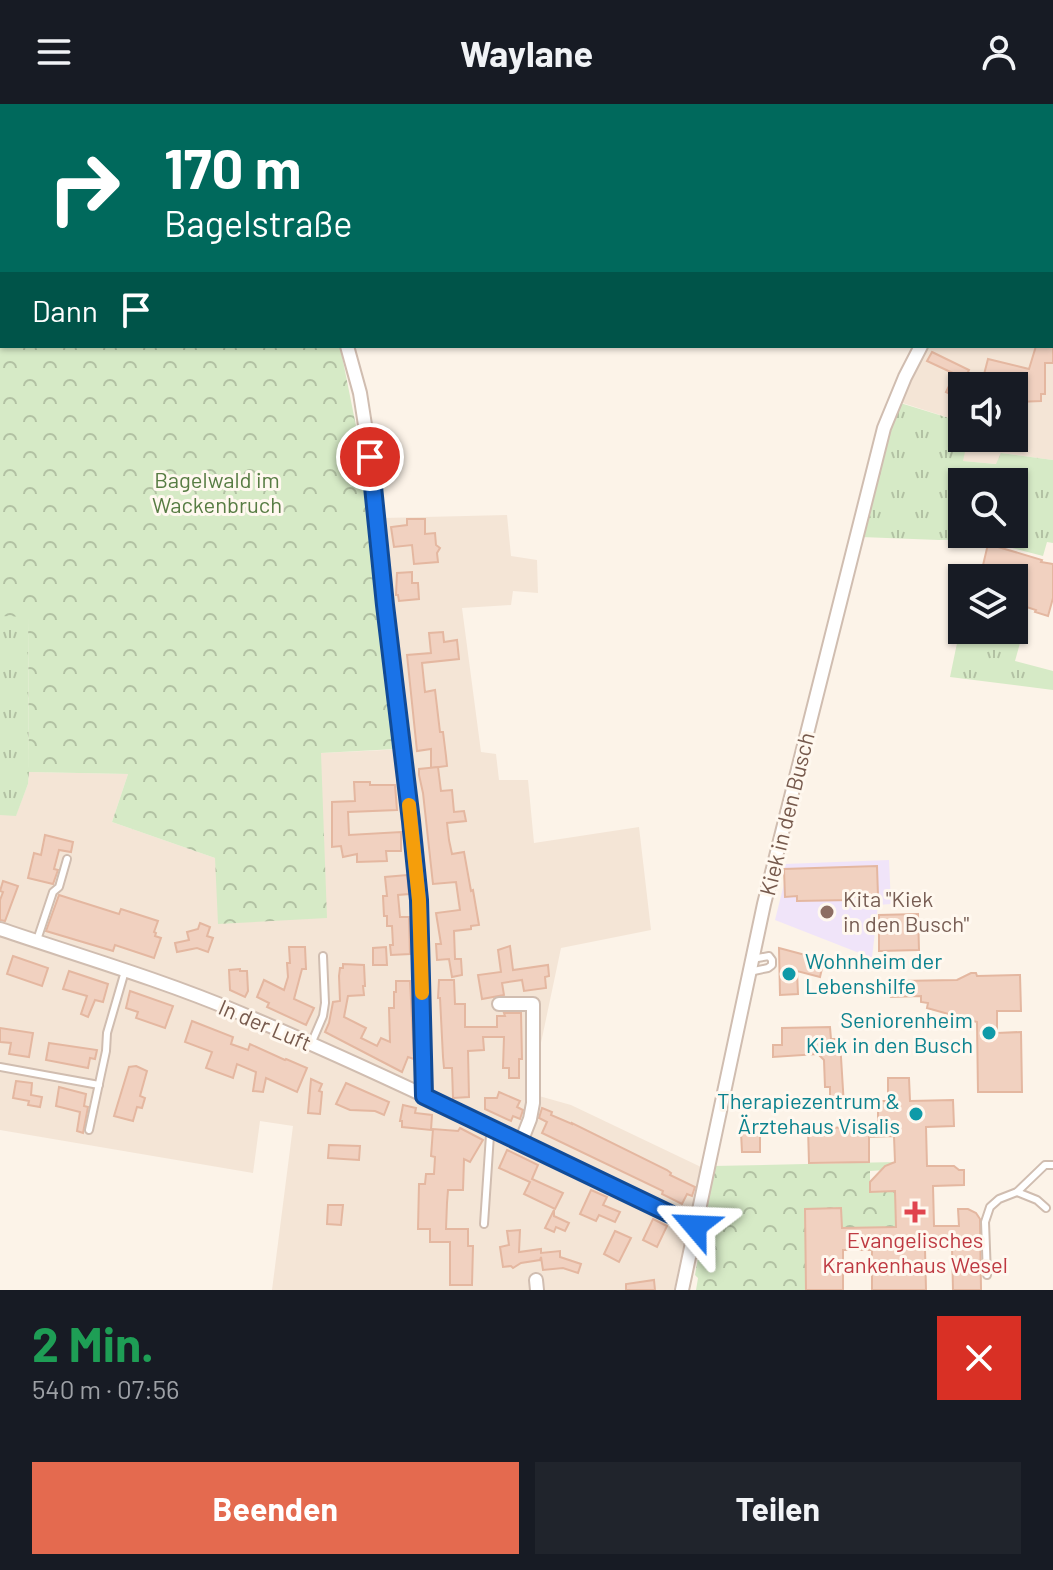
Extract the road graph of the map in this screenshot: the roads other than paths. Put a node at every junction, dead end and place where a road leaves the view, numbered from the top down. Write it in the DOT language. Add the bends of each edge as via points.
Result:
graph roads {
  1 [pos="348,348"];
  2 [pos="920,348"];
  3 [pos="67,859"];
  4 [pos="0,929"];
  5 [pos="37,941"];
  6 [pos="323,956"];
  7 [pos="125,971"];
  8 [pos="499,1004"];
  9 [pos="311,1044"];
  10 [pos="0,1067"];
  11 [pos="99,1085"];
  12 [pos="424,1096"];
  13 [pos="493,1129"];
  14 [pos="89,1130"];
  15 [pos="521,1142"];
  16 [pos="1053,1165"];
  17 [pos="1017,1192"];
  18 [pos="1046,1208"];
  19 [pos="484,1224"];
  20 [pos="695,1226"];
  21 [pos="987,1275"];
  22 [pos="682,1290"];
  1 -- 12 [label="street" via="370,457 411,821 419,900"];
  2 -- 20 [label="street, Kiek in den Busch" via="884,428 764,904"];
  3 -- 5 [label="lane"];
  4 -- 5 [label="street, In der Luft"];
  5 -- 7 [label="street, In der Luft"];
  6 -- 9 [label="lane" via="325,1003"];
  7 -- 9 [label="street, In der Luft"];
  7 -- 11 [label="lane"];
  8 -- 15 [label="street" via="539,1002 533,1103"];
  9 -- 12 [label="street, In der Luft"];
  10 -- 11 [label="lane"];
  11 -- 14 [label="lane"];
  12 -- 13 [label="street, In der Luft"];
  13 -- 15 [label="street, In der Luft"];
  13 -- 19 [label="lane"];
  15 -- 20 [label="street, In der Luft"];
  16 -- 17 [label="lane" via="1045,1165"];
  17 -- 18 [label="lane"];
  17 -- 21 [label="lane" via="990,1207 985,1222"];
  20 -- 22 [label="street, Kiek in den Busch"];
}
